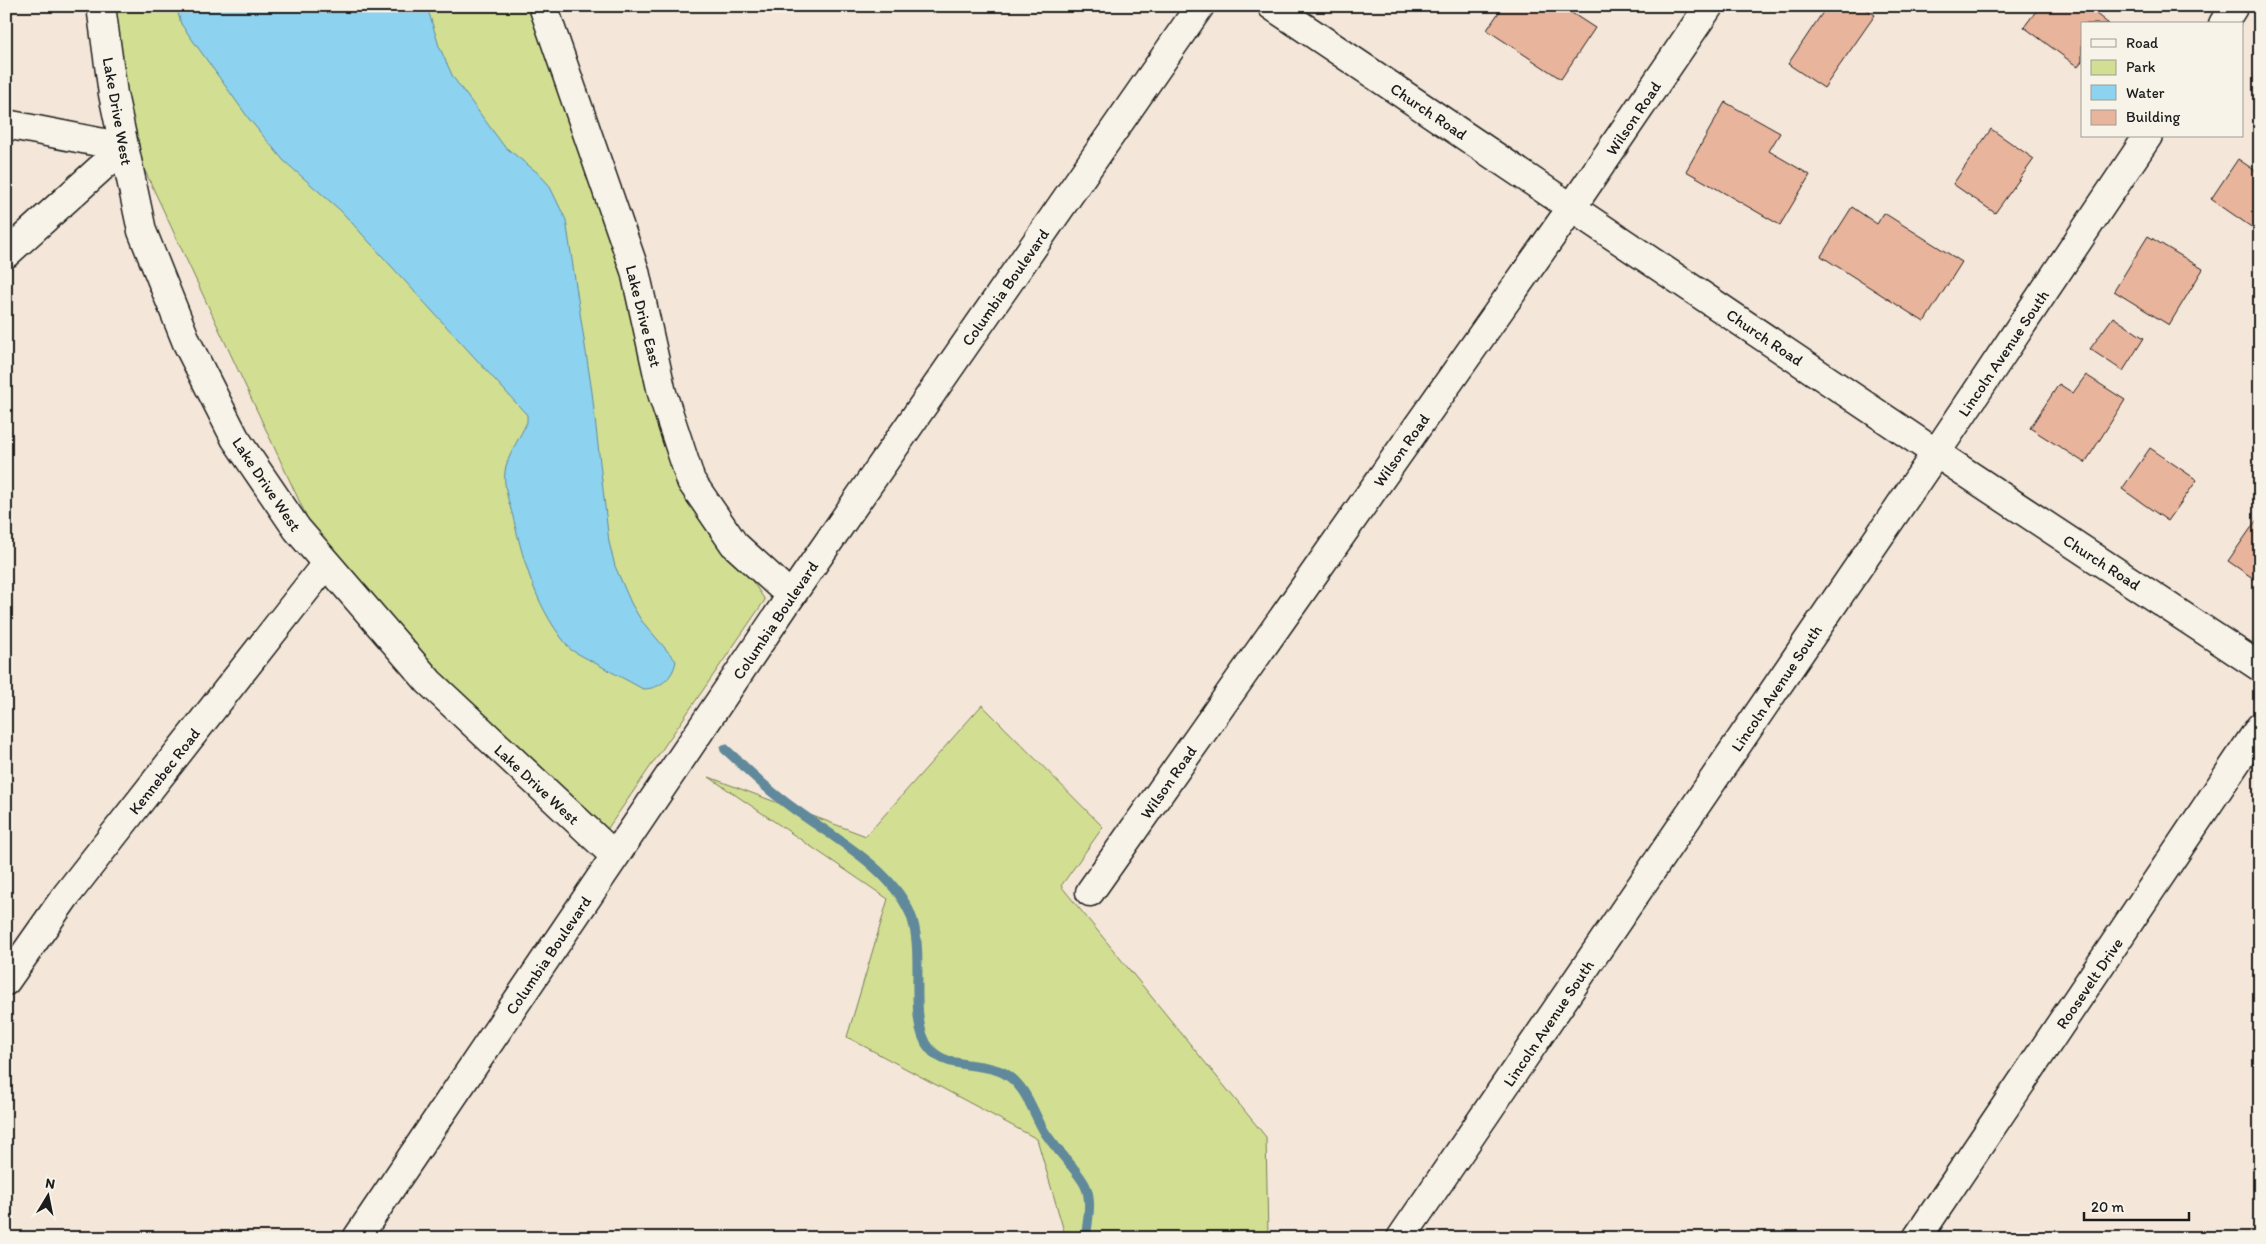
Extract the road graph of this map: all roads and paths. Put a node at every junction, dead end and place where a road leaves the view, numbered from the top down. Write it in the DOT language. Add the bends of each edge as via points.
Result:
graph roads {
  1 [pos="101,6"];
  2 [pos="543,6"];
  3 [pos="1200,6"];
  4 [pos="1272,6"];
  5 [pos="1709,6"];
  6 [pos="2234,6"];
  7 [pos="2224,22"];
  8 [pos="6,124"];
  9 [pos="2147,138"];
  10 [pos="124,147"];
  11 [pos="1572,207"];
  12 [pos="6,254"];
  13 [pos="1936,453"];
  14 [pos="326,564"];
  15 [pos="791,596"];
  16 [pos="2260,667"];
  17 [pos="2260,727"];
  18 [pos="615,856"];
  19 [pos="1090,892"];
  20 [pos="6,982"];
  21 [pos="357,1238"];
  22 [pos="1401,1238"];
  23 [pos="1917,1238"];
  1 -- 10 [label="street, Lake Drive West" via="112,94"];
  2 -- 15 [label="street, Lake Drive East" via="635,271 662,393 691,481 734,544"];
  3 -- 15 [label="street, Columbia Boulevard"];
  4 -- 11 [label="street, Church Road"];
  5 -- 11 [label="street, Wilson Road"];
  6 -- 7 [label="street"];
  8 -- 10 [label="street"];
  9 -- 13 [label="street, Lincoln Avenue South"];
  10 -- 12 [label="street"];
  10 -- 14 [label="street, Lake Drive West" via="142,231 187,343 235,438 297,529"];
  11 -- 13 [label="street, Church Road"];
  11 -- 19 [label="street, Wilson Road"];
  13 -- 16 [label="street, Church Road"];
  13 -- 22 [label="street, Lincoln Avenue South"];
  14 -- 18 [label="street, Lake Drive West" via="429,682"];
  14 -- 20 [label="street, Kennebec Road" via="65,897"];
  15 -- 18 [label="street, Columbia Boulevard"];
  17 -- 23 [label="street, Roosevelt Drive"];
  18 -- 21 [label="street, Columbia Boulevard"];
}
